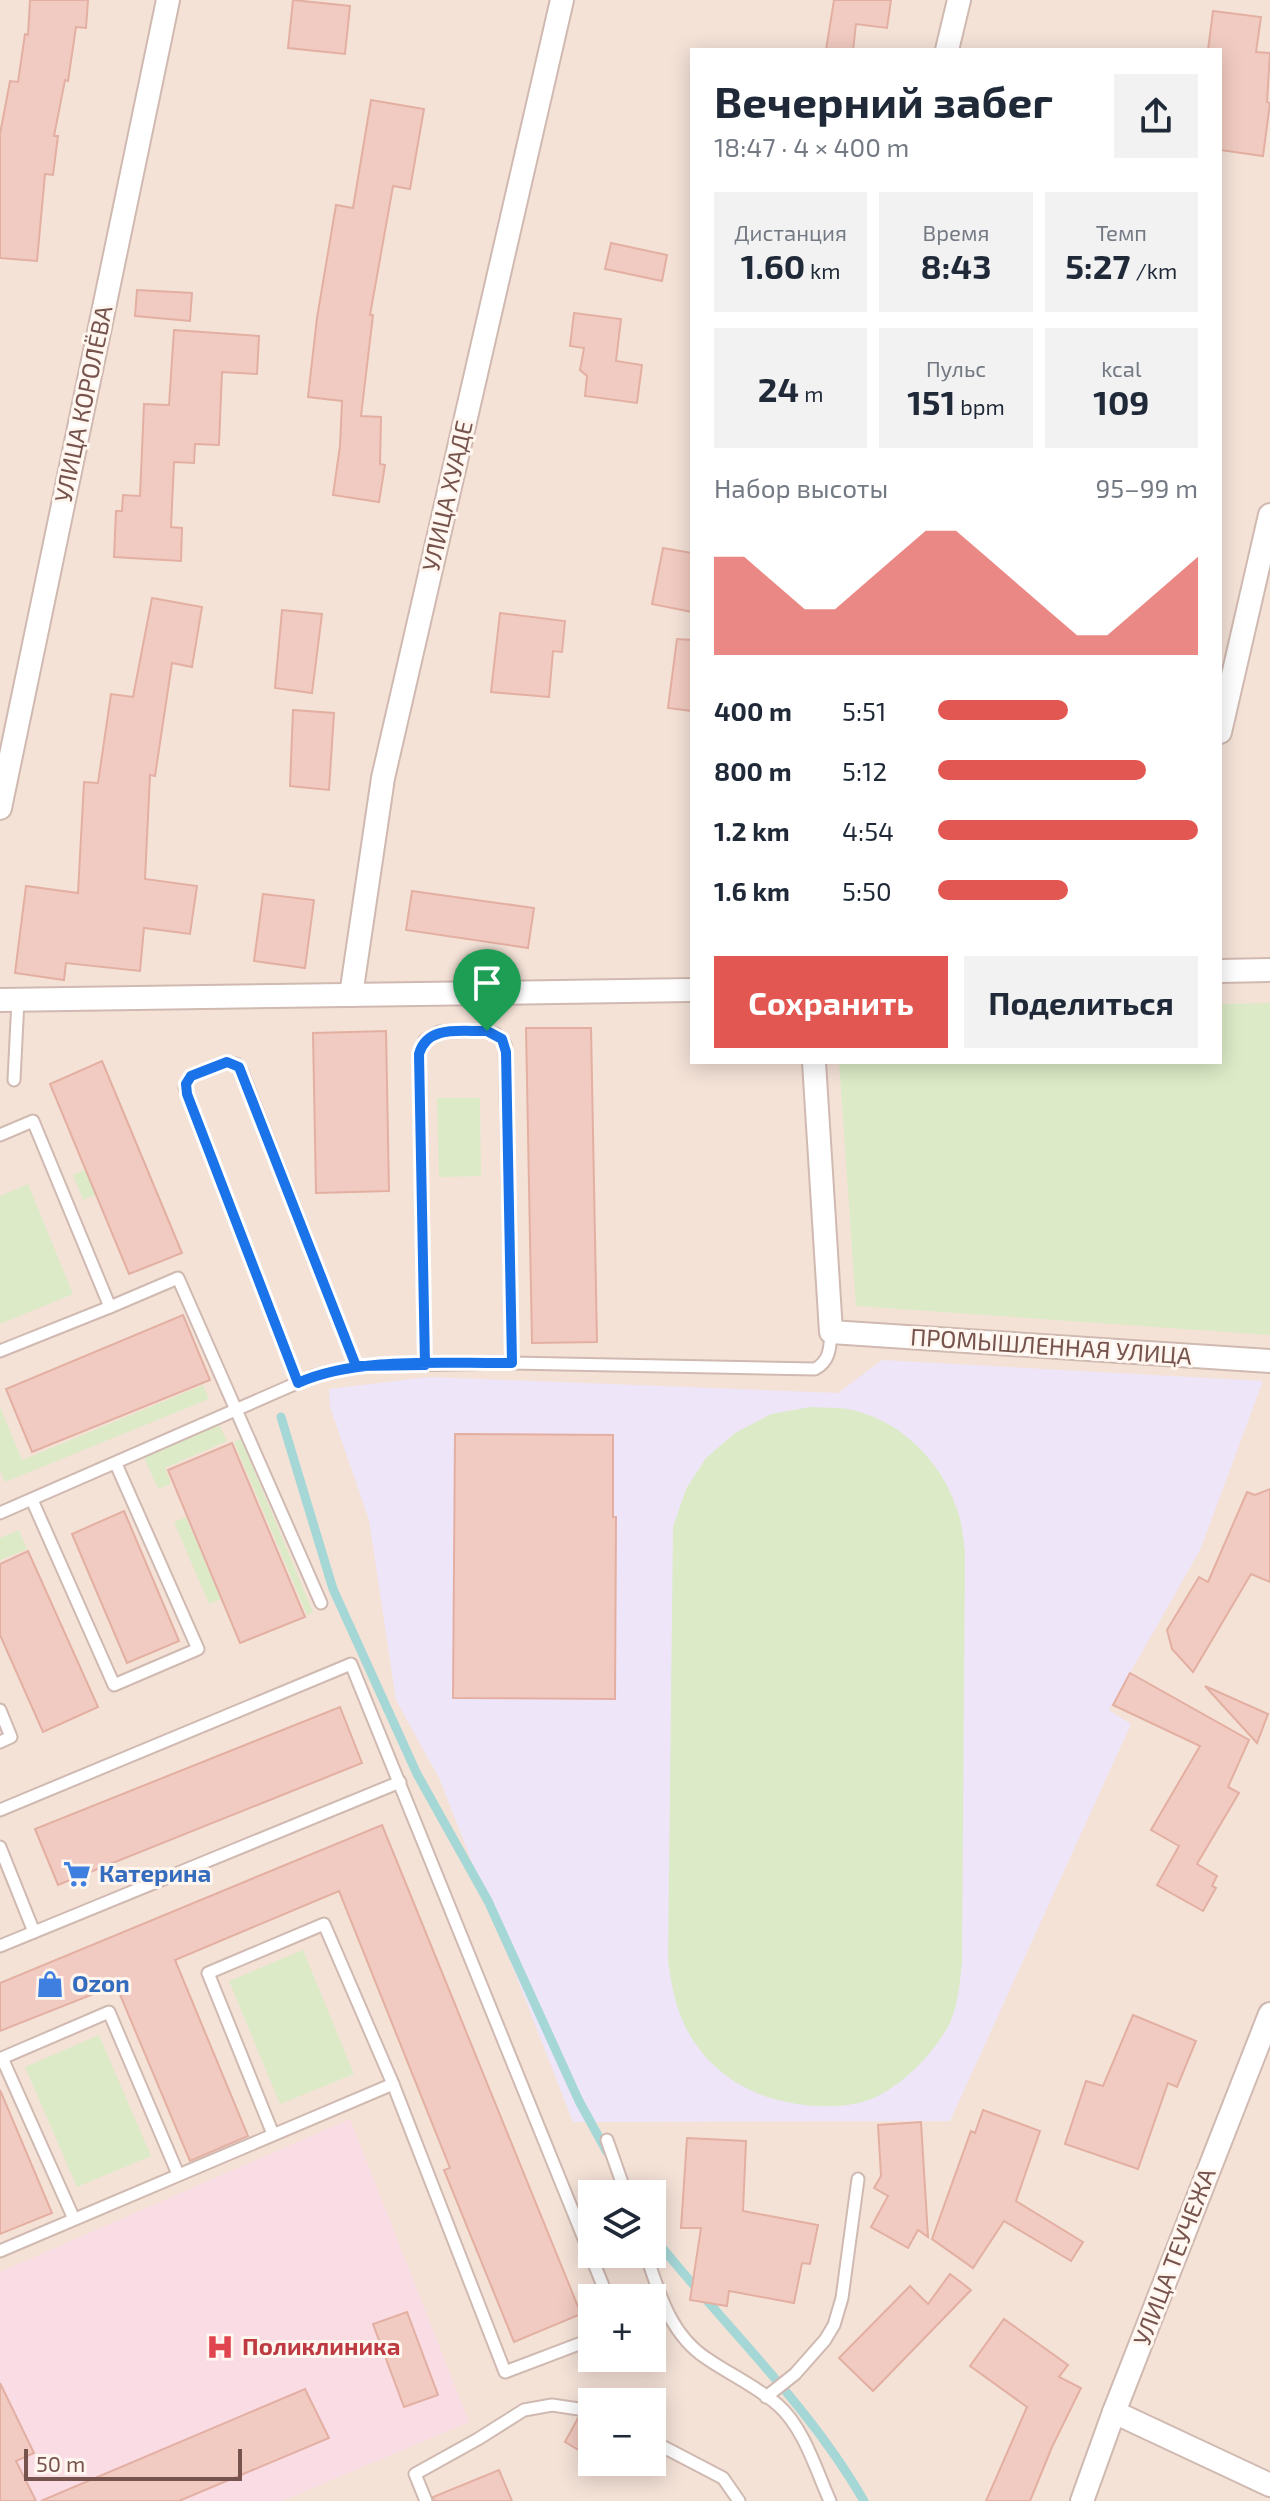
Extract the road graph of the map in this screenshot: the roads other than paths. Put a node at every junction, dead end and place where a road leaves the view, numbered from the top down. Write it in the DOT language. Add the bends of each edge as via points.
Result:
graph roads {
  1 [pos="168,0"];
  2 [pos="562,0"];
  3 [pos="959,0"];
  4 [pos="947,48"];
  5 [pos="1270,515"];
  6 [pos="1222,723"];
  7 [pos="0,808"];
  8 [pos="1270,970"];
  9 [pos="1222,971"];
  10 [pos="690,990"];
  11 [pos="351,995"];
  12 [pos="9,1000"];
  13 [pos="814,1064"];
  14 [pos="14,1080"];
  15 [pos="0,1135"];
  16 [pos="110,1307"];
  17 [pos="831,1332"];
  18 [pos="0,1351"];
  19 [pos="1270,1361"];
  20 [pos="512,1363"];
  21 [pos="425,1365"];
  22 [pos="356,1366"];
  23 [pos="298,1383"];
  24 [pos="236,1410"];
  25 [pos="116,1464"];
  26 [pos="32,1500"];
  27 [pos="1,1510"];
  28 [pos="321,1603"];
  29 [pos="0,1710"];
  30 [pos="0,1742"];
  31 [pos="400,1782"];
  32 [pos="0,1810"];
  33 [pos="0,1847"];
  34 [pos="34,1932"];
  35 [pos="0,1946"];
  36 [pos="1270,2014"];
  37 [pos="393,2084"];
  38 [pos="273,2134"];
  39 [pos="607,2140"];
  40 [pos="178,2174"];
  41 [pos="858,2179"];
  42 [pos="621,2180"];
  43 [pos="74,2219"];
  44 [pos="0,2251"];
  45 [pos="651,2268"];
  46 [pos="602,2284"];
  47 [pos="578,2344"];
  48 [pos="766,2397"];
  49 [pos="578,2409"];
  50 [pos="1114,2412"];
  51 [pos="666,2448"];
  52 [pos="1270,2485"];
  53 [pos="426,2501"];
  54 [pos="739,2501"];
  55 [pos="830,2501"];
  56 [pos="1082,2501"];
  1 -- 7 [label="street, УЛИЦА КОРОЛЁВА"];
  2 -- 11 [label="street, УЛИЦА ХУАДЕ" via="383,778"];
  3 -- 4 [label="street"];
  5 -- 6 [label="street"];
  8 -- 9 [label="street"];
  10 -- 11 [label="street"];
  11 -- 12 [label="street"];
  12 -- 14 [label="lane"];
  13 -- 17 [label="street"];
  15 -- 16 [label="lane" via="33,1121"];
  16 -- 18 [label="lane"];
  16 -- 24 [label="lane" via="178,1278"];
  17 -- 19 [label="street, ПРОМЫШЛЕННАЯ УЛИЦА"];
  17 -- 20 [label="lane" via="829,1354 815,1369"];
  20 -- 21 [label="lane"];
  20 -- 21 [label="lane" via="505,1044 487,1031 430,1036 419,1054"];
  21 -- 22 [label="lane"];
  22 -- 23 [label="lane"];
  22 -- 23 [label="lane" via="242,1072 227,1062 191,1076 185,1088"];
  23 -- 24 [label="lane"];
  24 -- 25 [label="lane"];
  24 -- 28 [label="lane"];
  25 -- 26 [label="lane"];
  25 -- 26 [label="lane" via="198,1649 114,1685"];
  26 -- 27 [label="lane"];
  29 -- 30 [label="lane" via="11,1737"];
  31 -- 32 [label="lane" via="351,1664"];
  31 -- 34 [label="lane"];
  31 -- 46 [label="lane"];
  33 -- 34 [label="lane"];
  34 -- 35 [label="lane"];
  36 -- 50 [label="street, УЛИЦА ТЕУЧЕЖА"];
  37 -- 38 [label="lane"];
  37 -- 38 [label="lane" via="324,1924 222,1966 208,1973"];
  37 -- 47 [label="lane" via="505,2372"];
  38 -- 40 [label="lane"];
  39 -- 42 [label="lane"];
  40 -- 43 [label="lane"];
  40 -- 43 [label="lane" via="109,2012 2,2058"];
  41 -- 48 [label="lane" via="834,2325 795,2374"];
  43 -- 44 [label="lane"];
  45 -- 48 [label="lane" via="679,2332 703,2356"];
  48 -- 55 [label="lane" via="780,2406 798,2432"];
  49 -- 53 [label="lane" via="552,2405 524,2410 415,2474"];
  50 -- 52 [label="street"];
  50 -- 56 [label="street, УЛИЦА ТЕУЧЕЖА"];
  51 -- 54 [label="lane" via="723,2478"];
}
